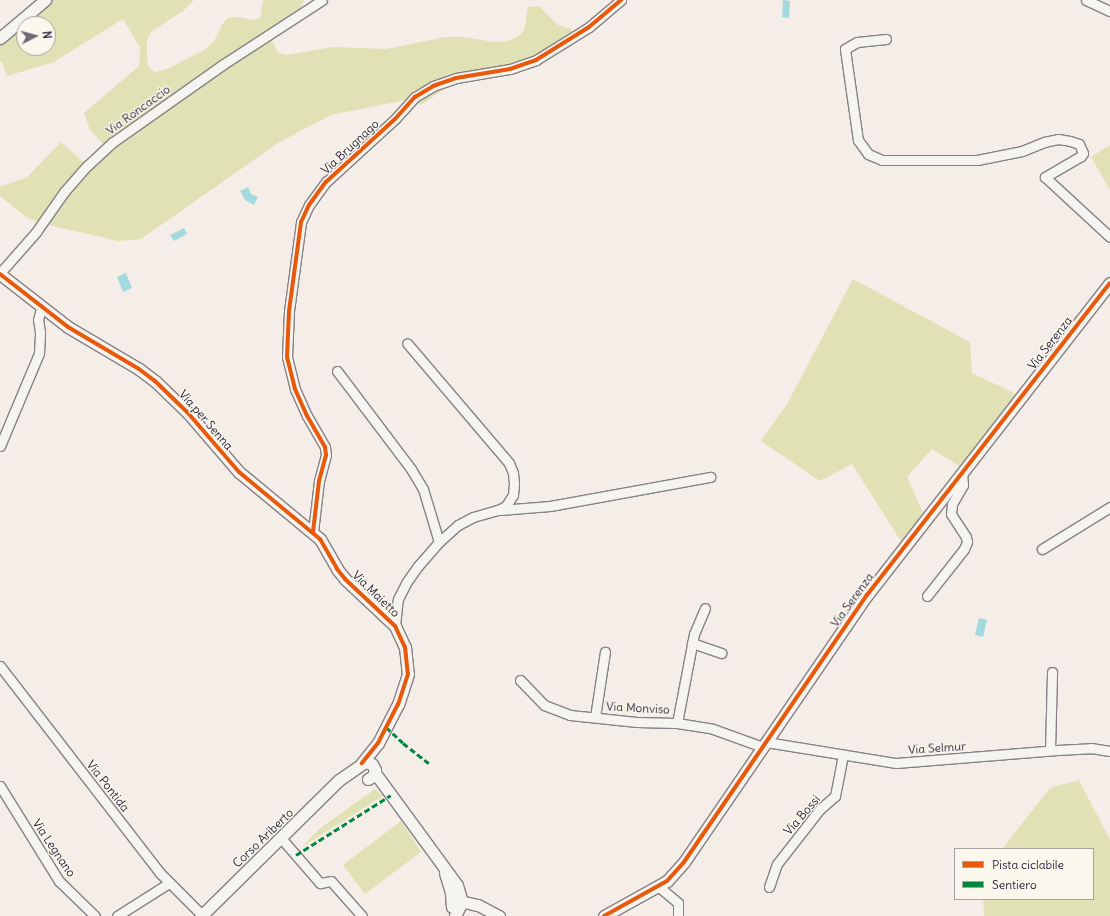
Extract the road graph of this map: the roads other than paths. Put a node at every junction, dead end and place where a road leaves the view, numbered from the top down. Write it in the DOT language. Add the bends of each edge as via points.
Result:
graph roads {
  1 [pos="45,0"];
  2 [pos="322,0"];
  3 [pos="621,0"];
  4 [pos="1086,0"];
  5 [pos="1110,11"];
  6 [pos="0,38"];
  7 [pos="886,39"];
  8 [pos="1110,237"];
  9 [pos="0,273"];
  10 [pos="1110,283"];
  11 [pos="41,308"];
  12 [pos="407,343"];
  13 [pos="337,371"];
  14 [pos="0,446"];
  15 [pos="962,474"];
  16 [pos="710,477"];
  17 [pos="1110,507"];
  18 [pos="498,510"];
  19 [pos="313,532"];
  20 [pos="439,542"];
  21 [pos="1042,549"];
  22 [pos="927,596"];
  23 [pos="705,608"];
  24 [pos="395,626"];
  25 [pos="692,642"];
  26 [pos="605,652"];
  27 [pos="721,653"];
  28 [pos="0,666"];
  29 [pos="1052,672"];
  30 [pos="520,680"];
  31 [pos="595,718"];
  32 [pos="677,723"];
  33 [pos="765,744"];
  34 [pos="1050,750"];
  35 [pos="1110,751"];
  36 [pos="843,755"];
  37 [pos="366,771"];
  38 [pos="0,786"];
  39 [pos="280,838"];
  40 [pos="440,862"];
  41 [pos="445,874"];
  42 [pos="169,883"];
  43 [pos="658,886"];
  44 [pos="769,887"];
  45 [pos="462,902"];
  46 [pos="95,916"];
  47 [pos="117,916"];
  48 [pos="202,916"];
  49 [pos="362,916"];
  50 [pos="449,916"];
  51 [pos="455,916"];
  52 [pos="499,916"];
  53 [pos="604,916"];
  54 [pos="678,916"];
  1 -- 6 [label="street"];
  2 -- 9 [label="street, Via Roncaccio" via="222,64 113,142 64,192 36,232"];
  3 -- 19 [label="street, Via Brugnago" via="589,27 536,60 510,68 456,78 433,86 415,97 395,119 326,182 309,205 301,222 287,357 295,389 325,447 326,456 319,481"];
  4 -- 5 [label="street"];
  7 -- 8 [label="street" via="857,42 845,49 858,140 868,154 882,160 977,160 1022,151 1058,139 1079,144 1083,153 1081,156 1045,178"];
  9 -- 11 [label="street, Via per Senna"];
  10 -- 15 [label="street, Via Serenza"];
  11 -- 14 [label="street" via="38,320 39,353"];
  11 -- 19 [label="street, Via per Senna" via="68,328 155,381 188,413 239,472"];
  12 -- 18 [label="street" via="509,463 513,473 513,495 506,506"];
  13 -- 20 [label="street" via="411,469 423,489"];
  15 -- 22 [label="street" via="963,485 952,504 951,514 967,542"];
  15 -- 33 [label="street, Via Serenza" via="867,595"];
  16 -- 18 [label="street" via="550,506"];
  17 -- 21 [label="street"];
  18 -- 20 [label="street" via="463,522"];
  19 -- 24 [label="street, Via Maietto" via="345,579"];
  20 -- 24 [label="street" via="406,583 398,599"];
  23 -- 25 [label="street"];
  24 -- 37 [label="street, Via Maietto" via="405,647 408,674 398,704"];
  25 -- 27 [label="street"];
  25 -- 32 [label="street"];
  26 -- 31 [label="street"];
  28 -- 42 [label="street, Via Pontida"];
  29 -- 34 [label="street"];
  30 -- 31 [label="street, Via Monviso" via="544,705 570,715"];
  31 -- 32 [label="street, Via Monviso"];
  32 -- 33 [label="street, Via Monviso" via="713,728"];
  33 -- 36 [label="street, Via Selmur"];
  33 -- 43 [label="street, Via Serenza" via="684,862"];
  34 -- 35 [label="street, Via Selmur" via="1091,748"];
  34 -- 36 [label="street, Via Selmur" via="896,763"];
  36 -- 44 [label="street, Via Bossi" via="835,796 820,809 777,864"];
  37 -- 39 [label="street, Corso Ariberto" via="342,778"];
  37 -- 40 [label="street" via="386,789"];
  38 -- 46 [label="street, Via Legnano" via="59,880"];
  39 -- 48 [label="street, Corso Ariberto"];
  39 -- 49 [label="street" via="320,883 331,881"];
  40 -- 41 [label="street"];
  40 -- 45 [label="street" via="457,885"];
  41 -- 45 [label="street" via="455,897"];
  41 -- 50 [label="street" via="452,899"];
  42 -- 47 [label="street"];
  42 -- 48 [label="street, Via Pontida"];
  43 -- 53 [label="street, Via Serenza"];
  43 -- 54 [label="street" via="678,904"];
  45 -- 51 [label="street"];
  45 -- 52 [label="street" via="478,905"];
}
